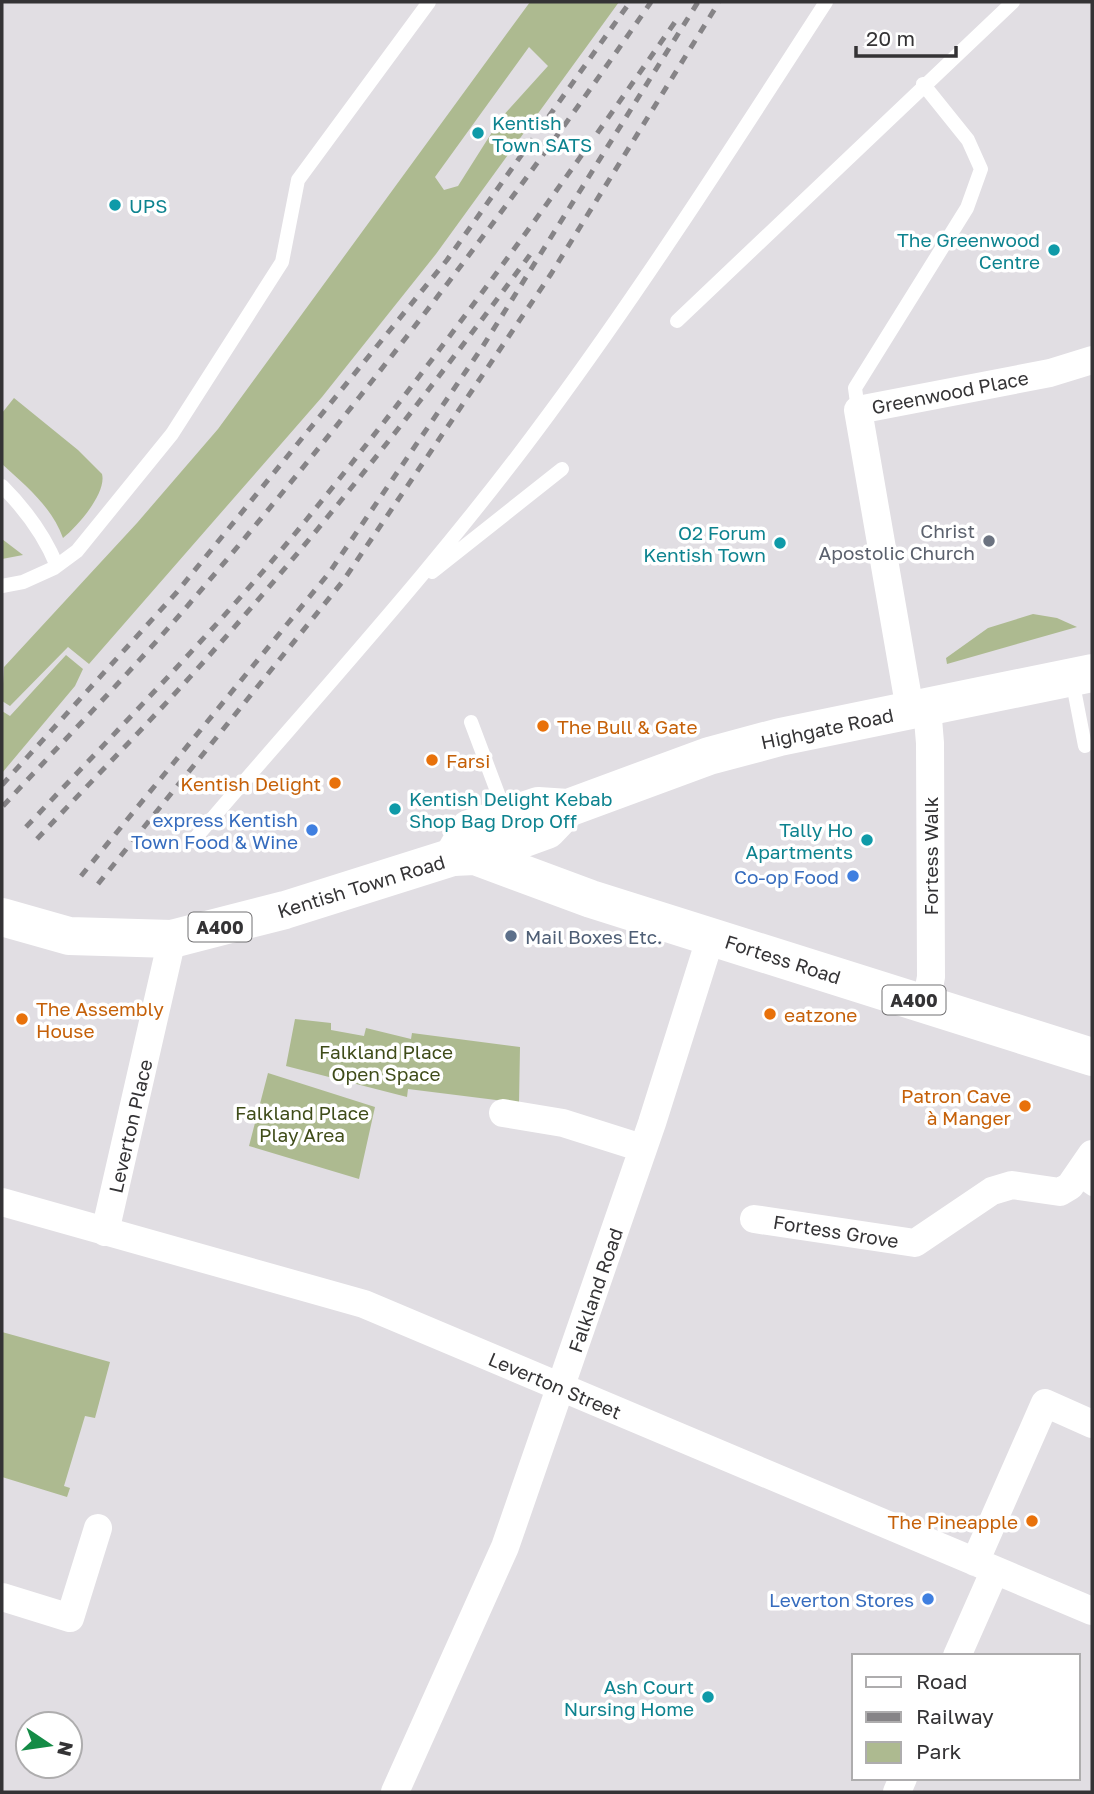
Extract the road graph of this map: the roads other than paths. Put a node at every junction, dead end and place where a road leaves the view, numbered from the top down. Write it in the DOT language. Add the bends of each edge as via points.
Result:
graph roads {
  1 [pos="429,2"];
  2 [pos="826,2"];
  3 [pos="1013,2"];
  4 [pos="923,84"];
  5 [pos="677,321"];
  6 [pos="1092,360"];
  7 [pos="859,411"];
  8 [pos="562,469"];
  9 [pos="2,486"];
  10 [pos="57,566"];
  11 [pos="2,586"];
  12 [pos="415,586"];
  13 [pos="1082,675"];
  14 [pos="919,708"];
  15 [pos="471,722"];
  16 [pos="1084,746"];
  17 [pos="568,808"];
  18 [pos="507,816"];
  19 [pos="193,841"];
  20 [pos="464,856"];
  21 [pos="2,917"];
  22 [pos="711,936"];
  23 [pos="172,939"];
  24 [pos="926,1004"];
  25 [pos="1092,1057"];
  26 [pos="503,1114"];
  27 [pos="642,1148"];
  28 [pos="1092,1154"];
  29 [pos="1084,1184"];
  30 [pos="2,1202"];
  31 [pos="754,1219"];
  32 [pos="105,1232"];
  33 [pos="562,1388"];
  34 [pos="1092,1424"];
  35 [pos="98,1528"];
  36 [pos="985,1566"];
  37 [pos="2,1597"];
  38 [pos="1092,1611"];
  39 [pos="958,1654"];
  40 [pos="395,1792"];
  1 -- 10 [label="lane" via="298,180 282,262 172,434 78,551"];
  2 -- 12 [label="lane" via="704,190 548,415"];
  3 -- 4 [label="lane"];
  4 -- 5 [label="lane"];
  4 -- 7 [label="lane" via="968,140 981,169 967,208 855,388"];
  6 -- 7 [label="street, Greenwood Place" via="1050,373"];
  7 -- 14 [label="street, Greenwood Place"];
  8 -- 12 [label="lane"];
  9 -- 10 [label="lane" via="47,540"];
  10 -- 11 [label="lane"];
  12 -- 19 [label="lane"];
  13 -- 14 [label="main road, Highgate Road"];
  13 -- 16 [label="lane"];
  14 -- 17 [label="main road, Highgate Road" via="709,756"];
  14 -- 24 [label="street, Fortess Walk" via="930,743 931,977"];
  15 -- 18 [label="lane"];
  17 -- 18 [label="main road, Highgate Road" via="538,806"];
  17 -- 20 [label="main road, Highgate Road" via="547,830"];
  18 -- 20 [label="main road, Highgate Road" via="469,829"];
  20 -- 22 [label="main road, Fortess Road / A400"];
  20 -- 23 [label="main road, Kentish Town Road / A400"];
  21 -- 23 [label="main road, Kentish Town Road / A400" via="77,937"];
  22 -- 24 [label="main road, Fortess Road / A400"];
  22 -- 27 [label="street, Falkland Road"];
  23 -- 32 [label="street, Leverton Place"];
  24 -- 25 [label="main road, Fortess Road / A400"];
  26 -- 27 [label="street" via="564,1123"];
  27 -- 33 [label="street, Falkland Road"];
  28 -- 29 [label="street, Fortess Grove"];
  29 -- 31 [label="street, Fortess Grove" via="1060,1192 1012,1185 992,1191 915,1244"];
  30 -- 32 [label="street, Leverton Street"];
  32 -- 33 [label="street, Leverton Street" via="364,1304"];
  33 -- 36 [label="street, Leverton Street"];
  33 -- 40 [label="street, Falkland Road" via="505,1547"];
  34 -- 36 [label="street" via="1045,1403"];
  35 -- 37 [label="street" via="70,1618"];
  36 -- 38 [label="street, Leverton Street"];
  36 -- 39 [label="street"];
}
